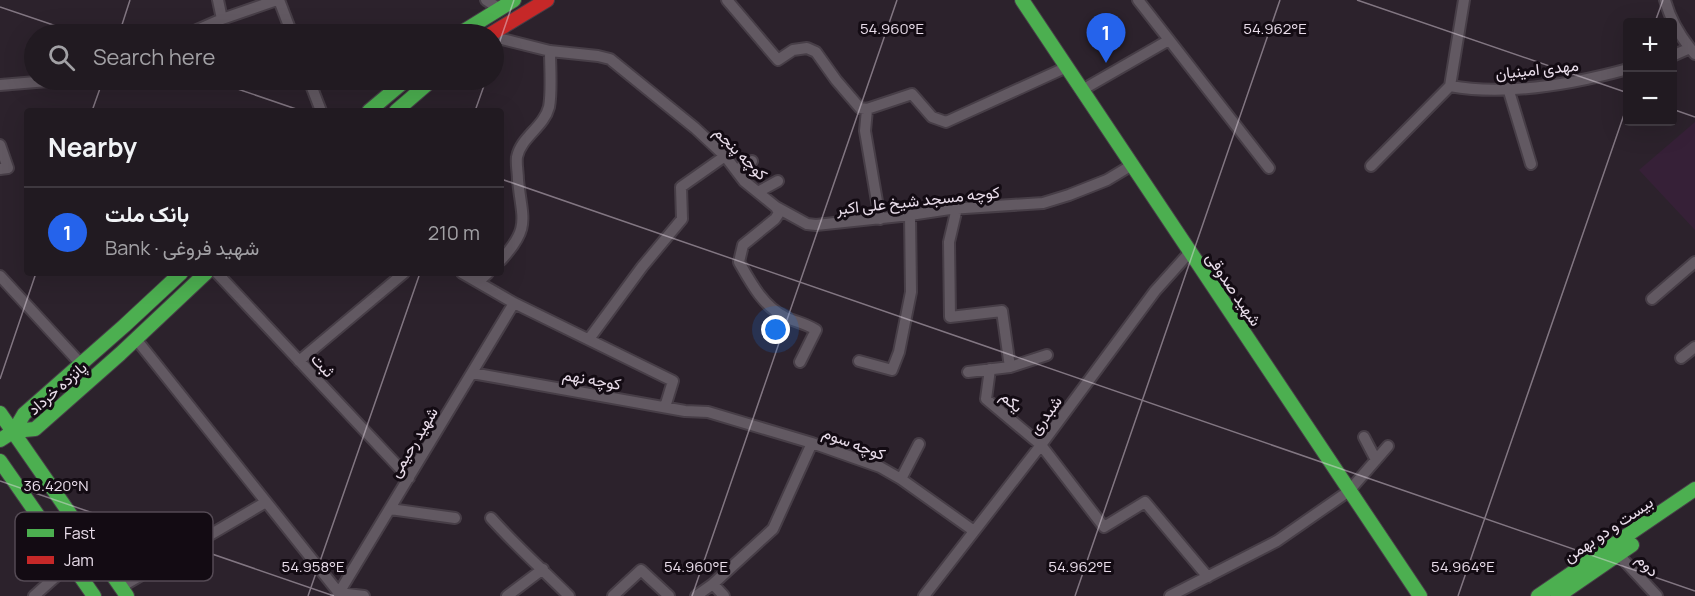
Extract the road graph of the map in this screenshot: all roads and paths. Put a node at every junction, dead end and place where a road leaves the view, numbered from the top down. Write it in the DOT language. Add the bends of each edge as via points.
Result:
graph roads {
  1 [pos="218,0"];
  2 [pos="278,0"];
  3 [pos="486,0"];
  4 [pos="514,0"];
  5 [pos="548,0"];
  6 [pos="727,0"];
  7 [pos="1022,0"];
  8 [pos="1138,0"];
  9 [pos="1464,0"];
  10 [pos="1665,0"];
  11 [pos="500,9"];
  12 [pos="222,19"];
  13 [pos="211,24"];
  14 [pos="288,24"];
  15 [pos="475,24"];
  16 [pos="504,28"];
  17 [pos="504,39"];
  18 [pos="1169,40"];
  19 [pos="550,51"];
  20 [pos="1693,51"];
  21 [pos="1677,55"];
  22 [pos="1067,67"];
  23 [pos="1623,70"];
  24 [pos="24,83"];
  25 [pos="0,85"];
  26 [pos="1450,86"];
  27 [pos="1508,88"];
  28 [pos="313,90"];
  29 [pos="394,90"];
  30 [pos="420,90"];
  31 [pos="1082,90"];
  32 [pos="320,108"];
  33 [pos="373,108"];
  34 [pos="399,108"];
  35 [pos="867,109"];
  36 [pos="0,145"];
  37 [pos="725,156"];
  38 [pos="752,161"];
  39 [pos="1531,164"];
  40 [pos="1132,165"];
  41 [pos="1371,166"];
  42 [pos="1269,168"];
  43 [pos="4,169"];
  44 [pos="736,170"];
  45 [pos="778,181"];
  46 [pos="758,192"];
  47 [pos="776,207"];
  48 [pos="957,208"];
  49 [pos="910,215"];
  50 [pos="880,219"];
  51 [pos="1190,252"];
  52 [pos="504,257"];
  53 [pos="1695,262"];
  54 [pos="0,276"];
  55 [pos="178,276"];
  56 [pos="203,276"];
  57 [pos="220,276"];
  58 [pos="400,276"];
  59 [pos="467,276"];
  60 [pos="485,276"];
  61 [pos="478,282"];
  62 [pos="1652,299"];
  63 [pos="514,303"];
  64 [pos="136,339"];
  65 [pos="589,339"];
  66 [pos="1695,346"];
  67 [pos="1047,355"];
  68 [pos="1681,358"];
  69 [pos="859,361"];
  70 [pos="299,362"];
  71 [pos="800,362"];
  72 [pos="81,364"];
  73 [pos="1010,367"];
  74 [pos="990,369"];
  75 [pos="968,372"];
  76 [pos="472,373"];
  77 [pos="665,407"];
  78 [pos="708,412"];
  79 [pos="0,413"];
  80 [pos="14,431"];
  81 [pos="1364,437"];
  82 [pos="0,440"];
  83 [pos="812,443"];
  84 [pos="919,444"];
  85 [pos="1041,445"];
  86 [pos="1388,447"];
  87 [pos="1376,460"];
  88 [pos="0,461"];
  89 [pos="409,478"];
  90 [pos="901,479"];
  91 [pos="1695,489"];
  92 [pos="1349,491"];
  93 [pos="1695,500"];
  94 [pos="266,502"];
  95 [pos="390,509"];
  96 [pos="36,512"];
  97 [pos="69,512"];
  98 [pos="455,518"];
  99 [pos="491,518"];
  100 [pos="975,531"];
  101 [pos="213,536"];
  102 [pos="1618,554"];
  103 [pos="543,569"];
  104 [pos="1208,577"];
  105 [pos="51,581"];
  106 [pos="84,581"];
  107 [pos="141,581"];
  108 [pos="713,584"];
  109 [pos="124,592"];
  110 [pos="930,593"];
  111 [pos="338,595"];
  112 [pos="34,596"];
  113 [pos="94,596"];
  114 [pos="364,596"];
  115 [pos="507,596"];
  116 [pos="569,596"];
  117 [pos="613,596"];
  118 [pos="669,596"];
  119 [pos="696,596"];
  120 [pos="724,596"];
  121 [pos="1170,596"];
  122 [pos="1419,596"];
  123 [pos="1538,596"];
  124 [pos="1558,596"];
  125 [pos="1657,596"];
  1 -- 12 [label="street"];
  2 -- 12 [label="street"];
  2 -- 14 [label="street"];
  3 -- 11 [label="street"];
  4 -- 11 [label="main road"];
  5 -- 16 [label="main road"];
  6 -- 35 [label="street" via="778,60 793,50 807,48 816,52 855,103"];
  7 -- 22 [label="main road, شهید صدوقی"];
  8 -- 18 [label="street"];
  9 -- 26 [label="street"];
  10 -- 20 [label="street"];
  11 -- 15 [label="main road"];
  12 -- 13 [label="street"];
  17 -- 19 [label="street, کوچه پنجم"];
  18 -- 31 [label="street"];
  18 -- 42 [label="street"];
  19 -- 37 [label="street, کوچه پنجم" via="610,59"];
  19 -- 52 [label="street" via="549,108 520,146 517,159 523,226"];
  20 -- 21 [label="street"];
  22 -- 31 [label="main road, شهید صدوقی"];
  22 -- 35 [label="street" via="946,122 932,117 912,94"];
  23 -- 27 [label="street, مهدی امینیان" via="1555,85"];
  24 -- 25 [label="street"];
  26 -- 27 [label="street, مهدی امینیان" via="1471,90"];
  26 -- 41 [label="street"];
  27 -- 39 [label="street"];
  28 -- 32 [label="street"];
  29 -- 33 [label="main road"];
  30 -- 34 [label="main road"];
  31 -- 40 [label="main road, شهید صدوقی"];
  35 -- 50 [label="street" via="865,131"];
  36 -- 43 [label="street"];
  37 -- 44 [label="street, کوچه پنجم"];
  37 -- 65 [label="street" via="681,187 682,219"];
  38 -- 44 [label="street"];
  40 -- 48 [label="street, کوچه مسجد شیخ علی اکبر" via="1107,180 1043,203"];
  40 -- 51 [label="main road, شهید صدوقی"];
  44 -- 46 [label="street, کوچه پنجم"];
  45 -- 46 [label="street"];
  46 -- 47 [label="street, کوچه پنجم"];
  47 -- 50 [label="street, کوچه مسجد شیخ علی اکبر" via="807,224"];
  47 -- 71 [label="street" via="779,213 775,219 743,245 739,262 772,309 816,330"];
  48 -- 49 [label="street, کوچه مسجد شیخ علی اکبر"];
  48 -- 73 [label="street" via="949,242 950,317 1002,311"];
  49 -- 50 [label="street, کوچه مسجد شیخ علی اکبر"];
  49 -- 69 [label="street" via="911,292 899,352 892,370"];
  51 -- 85 [label="street, شبدری" via="1155,291"];
  51 -- 92 [label="main road, شهید صدوقی"];
  53 -- 62 [label="street"];
  54 -- 72 [label="street"];
  55 -- 72 [label="main road, پانزده خرداد"];
  56 -- 64 [label="main road, پانزده خرداد"];
  57 -- 70 [label="street, ثبت"];
  58 -- 70 [label="street"];
  59 -- 61 [label="street"];
  60 -- 61 [label="street"];
  61 -- 63 [label="street"];
  63 -- 65 [label="street"];
  63 -- 76 [label="street, شهید رحیمی"];
  64 -- 80 [label="main road, پانزده خرداد" via="35,429"];
  64 -- 94 [label="street"];
  65 -- 77 [label="street" via="673,381"];
  66 -- 68 [label="street"];
  67 -- 73 [label="street"];
  70 -- 89 [label="street, ثبت"];
  72 -- 80 [label="main road, پانزده خرداد" via="24,414"];
  73 -- 74 [label="street"];
  74 -- 75 [label="street"];
  74 -- 85 [label="street, یکم" via="986,399"];
  76 -- 77 [label="street, کوچه نهم"];
  76 -- 89 [label="street, شهید رحیمی"];
  77 -- 78 [label="street, کوچه نهم"];
  78 -- 83 [label="street, کوچه سوم"];
  79 -- 80 [label="main road"];
  80 -- 82 [label="main road"];
  80 -- 97 [label="main road"];
  81 -- 87 [label="street"];
  83 -- 90 [label="street, کوچه سوم" via="880,467"];
  83 -- 108 [label="street" via="773,529"];
  84 -- 90 [label="street"];
  85 -- 100 [label="street, شبدری"];
  85 -- 104 [label="street" via="1104,527 1145,502"];
  86 -- 87 [label="street"];
  87 -- 92 [label="street"];
  88 -- 96 [label="main road"];
  89 -- 95 [label="street, شهید رحیمی"];
  90 -- 100 [label="street, کوچه سوم"];
  91 -- 123 [label="main road, بیست و دو بهمن"];
  92 -- 104 [label="street" via="1277,541"];
  92 -- 122 [label="main road, شهید صدوقی"];
  93 -- 102 [label="main road, بیست و دو بهمن"];
  94 -- 101 [label="street"];
  94 -- 111 [label="street"];
  95 -- 98 [label="street"];
  95 -- 111 [label="street, شهید رحیمی"];
  99 -- 103 [label="street"];
  100 -- 110 [label="street, شبدری"];
  102 -- 124 [label="main road, بیست و دو بهمن"];
  102 -- 125 [label="street, دوم"];
  103 -- 115 [label="street"];
  103 -- 116 [label="street"];
  104 -- 121 [label="street"];
  105 -- 112 [label="street"];
  106 -- 113 [label="main road"];
  107 -- 109 [label="street"];
  108 -- 119 [label="street"];
  108 -- 120 [label="street"];
  111 -- 114 [label="street"];
  117 -- 118 [label="street" via="641,570"];
}
